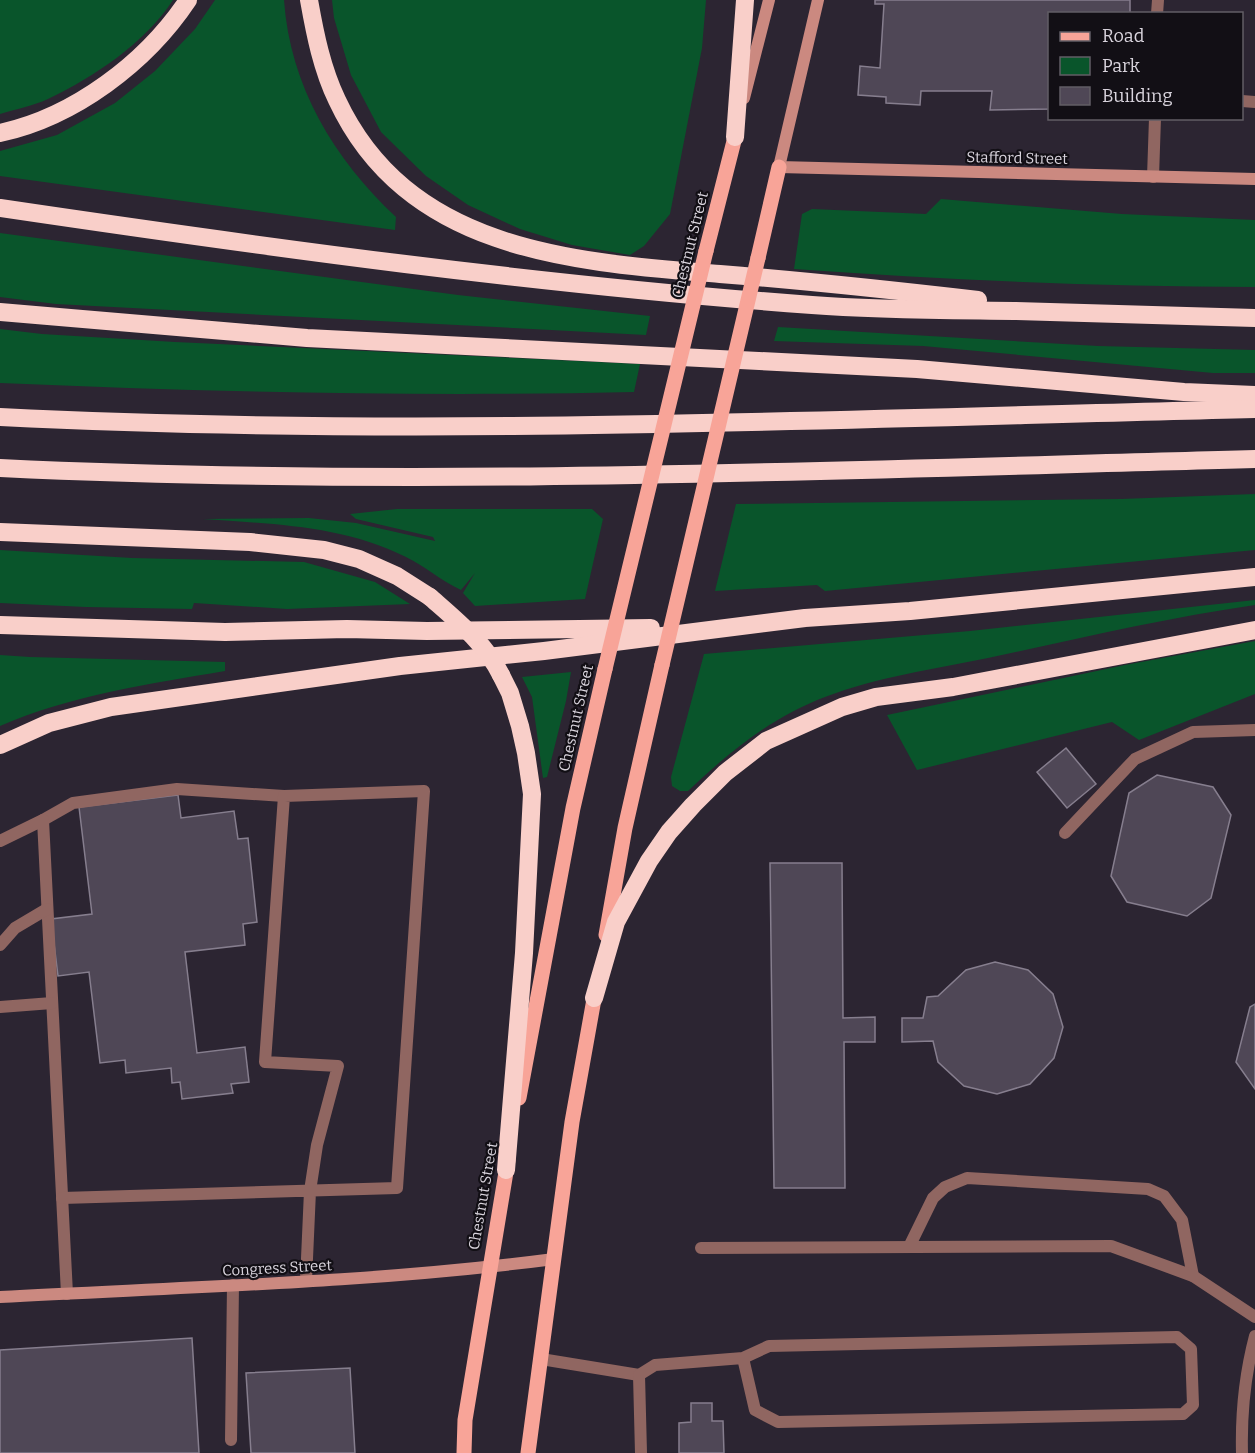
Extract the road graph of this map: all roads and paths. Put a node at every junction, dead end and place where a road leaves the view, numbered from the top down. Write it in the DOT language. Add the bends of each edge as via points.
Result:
graph roads {
  1 [pos="188,0"];
  2 [pos="309,0"];
  3 [pos="745,0"];
  4 [pos="769,0"];
  5 [pos="818,0"];
  6 [pos="1155,120"];
  7 [pos="0,133"];
  8 [pos="735,137"];
  9 [pos="779,167"];
  10 [pos="1153,177"];
  11 [pos="1255,179"];
  12 [pos="0,208"];
  13 [pos="0,312"];
  14 [pos="1075,313"];
  15 [pos="1255,318"];
  16 [pos="1255,395"];
  17 [pos="1255,409"];
  18 [pos="0,417"];
  19 [pos="1255,459"];
  20 [pos="0,468"];
  21 [pos="0,532"];
  22 [pos="1255,577"];
  23 [pos="0,625"];
  24 [pos="718,628"];
  25 [pos="1255,630"];
  26 [pos="1255,730"];
  27 [pos="0,745"];
  28 [pos="284,796"];
  29 [pos="43,820"];
  30 [pos="1065,833"];
  31 [pos="0,841"];
  32 [pos="47,909"];
  33 [pos="0,945"];
  34 [pos="594,998"];
  35 [pos="52,1004"];
  36 [pos="0,1007"];
  37 [pos="506,1170"];
  38 [pos="310,1191"];
  39 [pos="62,1198"];
  40 [pos="909,1247"];
  41 [pos="701,1248"];
  42 [pos="554,1259"];
  43 [pos="489,1267"];
  44 [pos="1194,1276"];
  45 [pos="306,1281"];
  46 [pos="233,1285"];
  47 [pos="67,1294"];
  48 [pos="0,1297"];
  49 [pos="1255,1317"];
  50 [pos="1255,1336"];
  51 [pos="743,1358"];
  52 [pos="541,1359"];
  53 [pos="639,1375"];
  54 [pos="231,1440"];
  55 [pos="462,1453"];
  56 [pos="528,1453"];
  57 [pos="640,1453"];
  58 [pos="1242,1453"];
  1 -- 7 [label="highway" via="164,32 79,103"];
  2 -- 14 [label="highway" via="322,61 355,135 403,189 426,206 472,229 545,252 609,264 886,289"];
  3 -- 8 [label="highway"];
  4 -- 8 [label="main road, Chestnut Street"];
  5 -- 9 [label="main road"];
  6 -- 10 [label="street"];
  8 -- 37 [label="main road, Chestnut Street, bridge" via="573,808"];
  9 -- 10 [label="main road, Stafford Street"];
  9 -- 34 [label="main road, bridge" via="625,828"];
  10 -- 11 [label="main road, Stafford Street"];
  12 -- 14 [label="highway" via="402,264 606,287 814,305"];
  13 -- 16 [label="highway" via="307,338 917,369"];
  14 -- 15 [label="highway"];
  17 -- 18 [label="highway" via="377,428"];
  19 -- 20 [label="highway" via="460,477"];
  21 -- 37 [label="highway, bridge" via="250,542 324,550 359,559 430,597 460,623 496,664 520,726 532,794"];
  22 -- 24 [label="highway"];
  23 -- 24 [label="highway" via="225,632"];
  24 -- 27 [label="highway" via="140,701 49,723"];
  25 -- 34 [label="highway" via="952,687 876,697 842,707 765,741 693,805 649,861 616,922"];
  26 -- 30 [label="street" via="1193,732 1135,759"];
  28 -- 29 [label="street" via="177,789 73,803"];
  28 -- 38 [label="street" via="265,1062 338,1066 317,1145"];
  28 -- 38 [label="street" via="423,791 397,1188"];
  29 -- 31 [label="street"];
  29 -- 32 [label="street"];
  32 -- 33 [label="street" via="15,928"];
  32 -- 35 [label="street"];
  34 -- 42 [label="main road"];
  35 -- 36 [label="street"];
  35 -- 39 [label="street"];
  37 -- 43 [label="main road, Chestnut Street"];
  38 -- 39 [label="street"];
  38 -- 45 [label="street"];
  39 -- 47 [label="street"];
  40 -- 41 [label="street"];
  40 -- 44 [label="street" via="1111,1246"];
  40 -- 44 [label="street" via="933,1198 967,1178 1148,1189 1173,1204 1182,1220"];
  42 -- 43 [label="main road, Congress Street"];
  42 -- 52 [label="main road"];
  43 -- 45 [label="main road, Congress Street"];
  43 -- 55 [label="main road, Chestnut Street"];
  44 -- 49 [label="street"];
  45 -- 46 [label="main road, Congress Street"];
  46 -- 47 [label="main road, Congress Street"];
  46 -- 54 [label="street"];
  47 -- 48 [label="main road, Congress Street"];
  50 -- 58 [label="street" via="1242,1416"];
  51 -- 51 [label="street" via="755,1410 778,1422 1183,1414 1193,1406 1191,1349 1177,1337 769,1346"];
  51 -- 53 [label="street" via="655,1365"];
  52 -- 53 [label="street"];
  52 -- 56 [label="main road"];
  53 -- 57 [label="street"];
}
